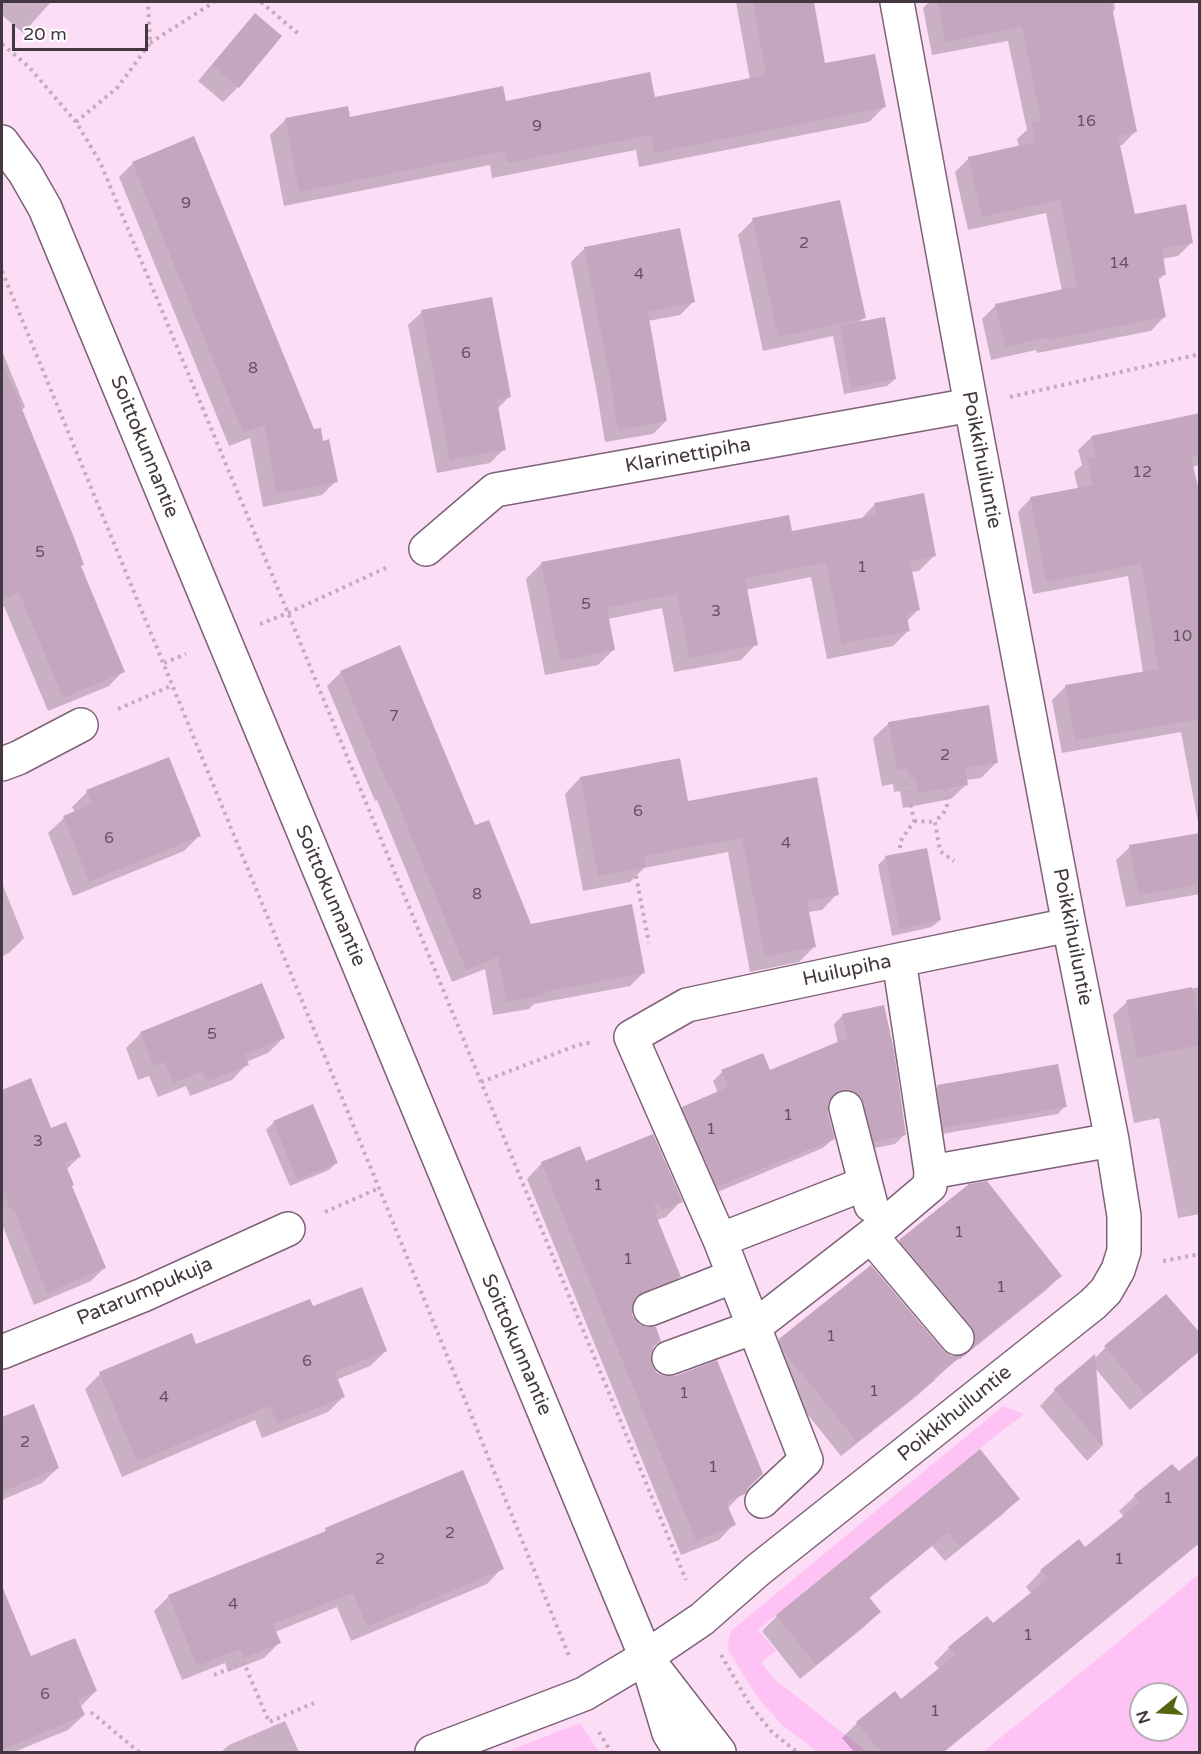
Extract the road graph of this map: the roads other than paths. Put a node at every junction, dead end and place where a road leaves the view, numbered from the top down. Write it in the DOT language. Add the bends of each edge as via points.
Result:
graph roads {
  1 [pos="897,2"];
  2 [pos="2,142"];
  3 [pos="971,405"];
  4 [pos="426,549"];
  5 [pos="81,725"];
  6 [pos="2,764"];
  7 [pos="1069,925"];
  8 [pos="899,960"];
  9 [pos="846,1108"];
  10 [pos="1112,1140"];
  11 [pos="931,1172"];
  12 [pos="864,1184"];
  13 [pos="288,1229"];
  14 [pos="874,1233"];
  15 [pos="720,1240"];
  16 [pos="734,1276"];
  17 [pos="650,1309"];
  18 [pos="754,1327"];
  19 [pos="957,1338"];
  20 [pos="2,1352"];
  21 [pos="669,1358"];
  22 [pos="762,1501"];
  23 [pos="645,1657"];
  24 [pos="432,1752"];
  25 [pos="681,1752"];
  26 [pos="719,1752"];
  1 -- 3 [label="street, Poikkihuiluntie"];
  2 -- 23 [label="street, Soittokunnantie" via="45,208"];
  3 -- 4 [label="street, Klarinettipiha" via="495,490"];
  3 -- 7 [label="street, Poikkihuiluntie"];
  5 -- 6 [label="street"];
  7 -- 8 [label="street, Huilupiha"];
  7 -- 10 [label="street, Poikkihuiluntie"];
  8 -- 11 [label="street"];
  8 -- 15 [label="street, Huilupiha" via="687,1005 631,1036"];
  9 -- 12 [label="street"];
  10 -- 11 [label="street"];
  10 -- 23 [label="street, Poikkihuiluntie" via="1125,1234 1118,1270 1106,1291 702,1619"];
  11 -- 14 [label="street" via="930,1186"];
  12 -- 14 [label="street"];
  12 -- 15 [label="street"];
  13 -- 20 [label="street, Patarumpukuja" via="143,1295"];
  14 -- 18 [label="street"];
  14 -- 19 [label="street"];
  15 -- 16 [label="street"];
  16 -- 17 [label="street"];
  16 -- 18 [label="street"];
  18 -- 21 [label="street"];
  18 -- 22 [label="street" via="806,1460"];
  23 -- 24 [label="street, Poikkihuiluntie" via="584,1694"];
  23 -- 25 [label="street, Soittokunnantie" via="669,1733"];
  23 -- 26 [label="street, Soittokunnantie"];
}
